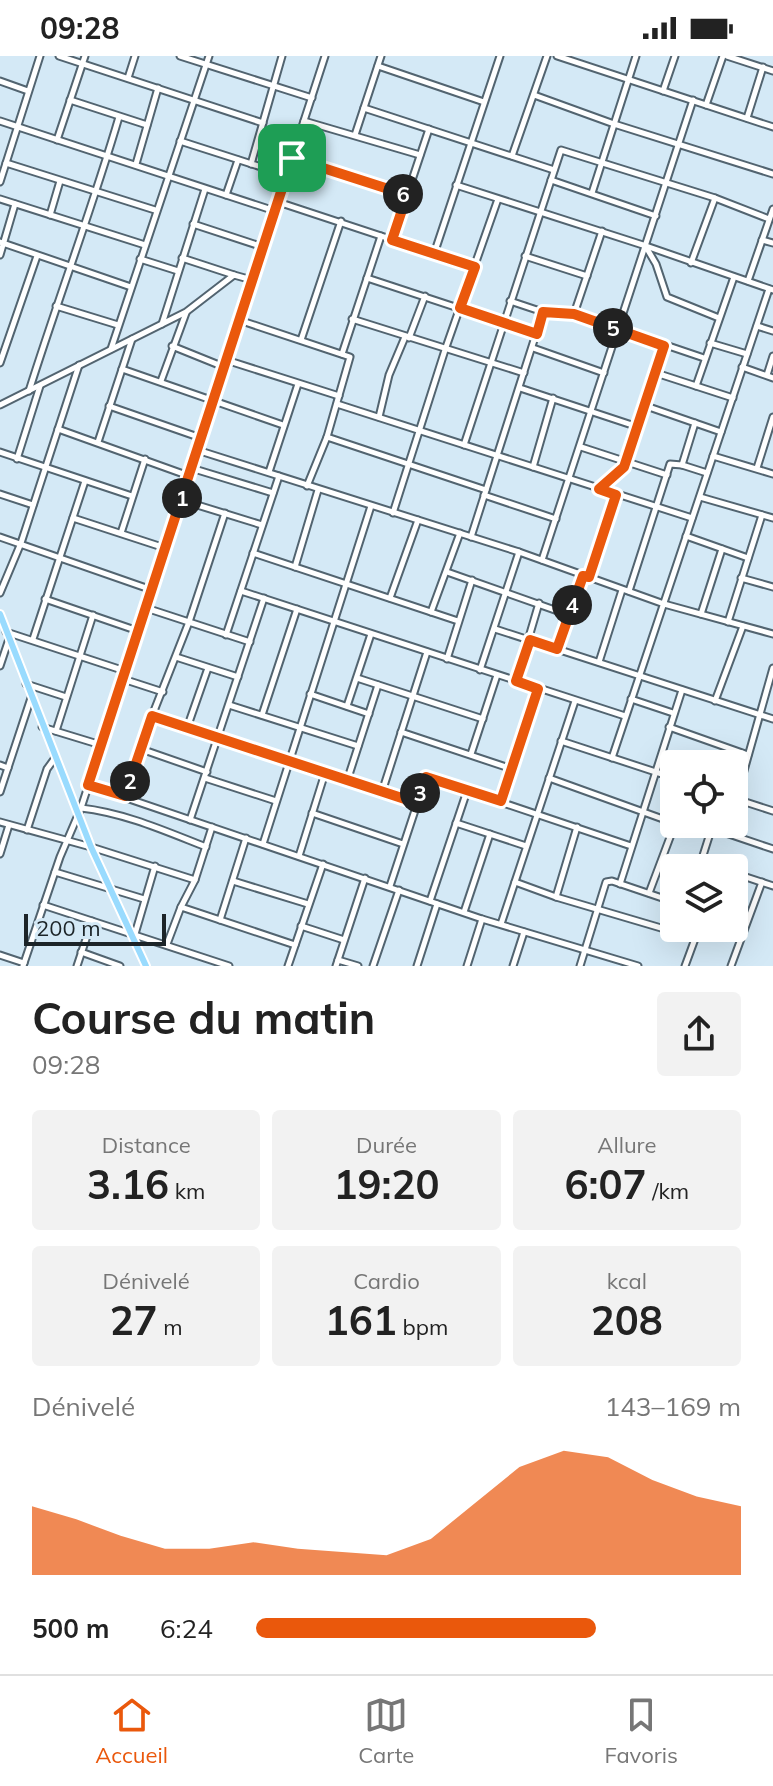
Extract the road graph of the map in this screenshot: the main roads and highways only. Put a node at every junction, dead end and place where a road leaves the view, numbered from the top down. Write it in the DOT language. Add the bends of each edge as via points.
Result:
graph roads {
  1 [pos="0,614"];
  2 [pos="146,966"];
  1 -- 2 [label="main road" via="91,847"];
}
